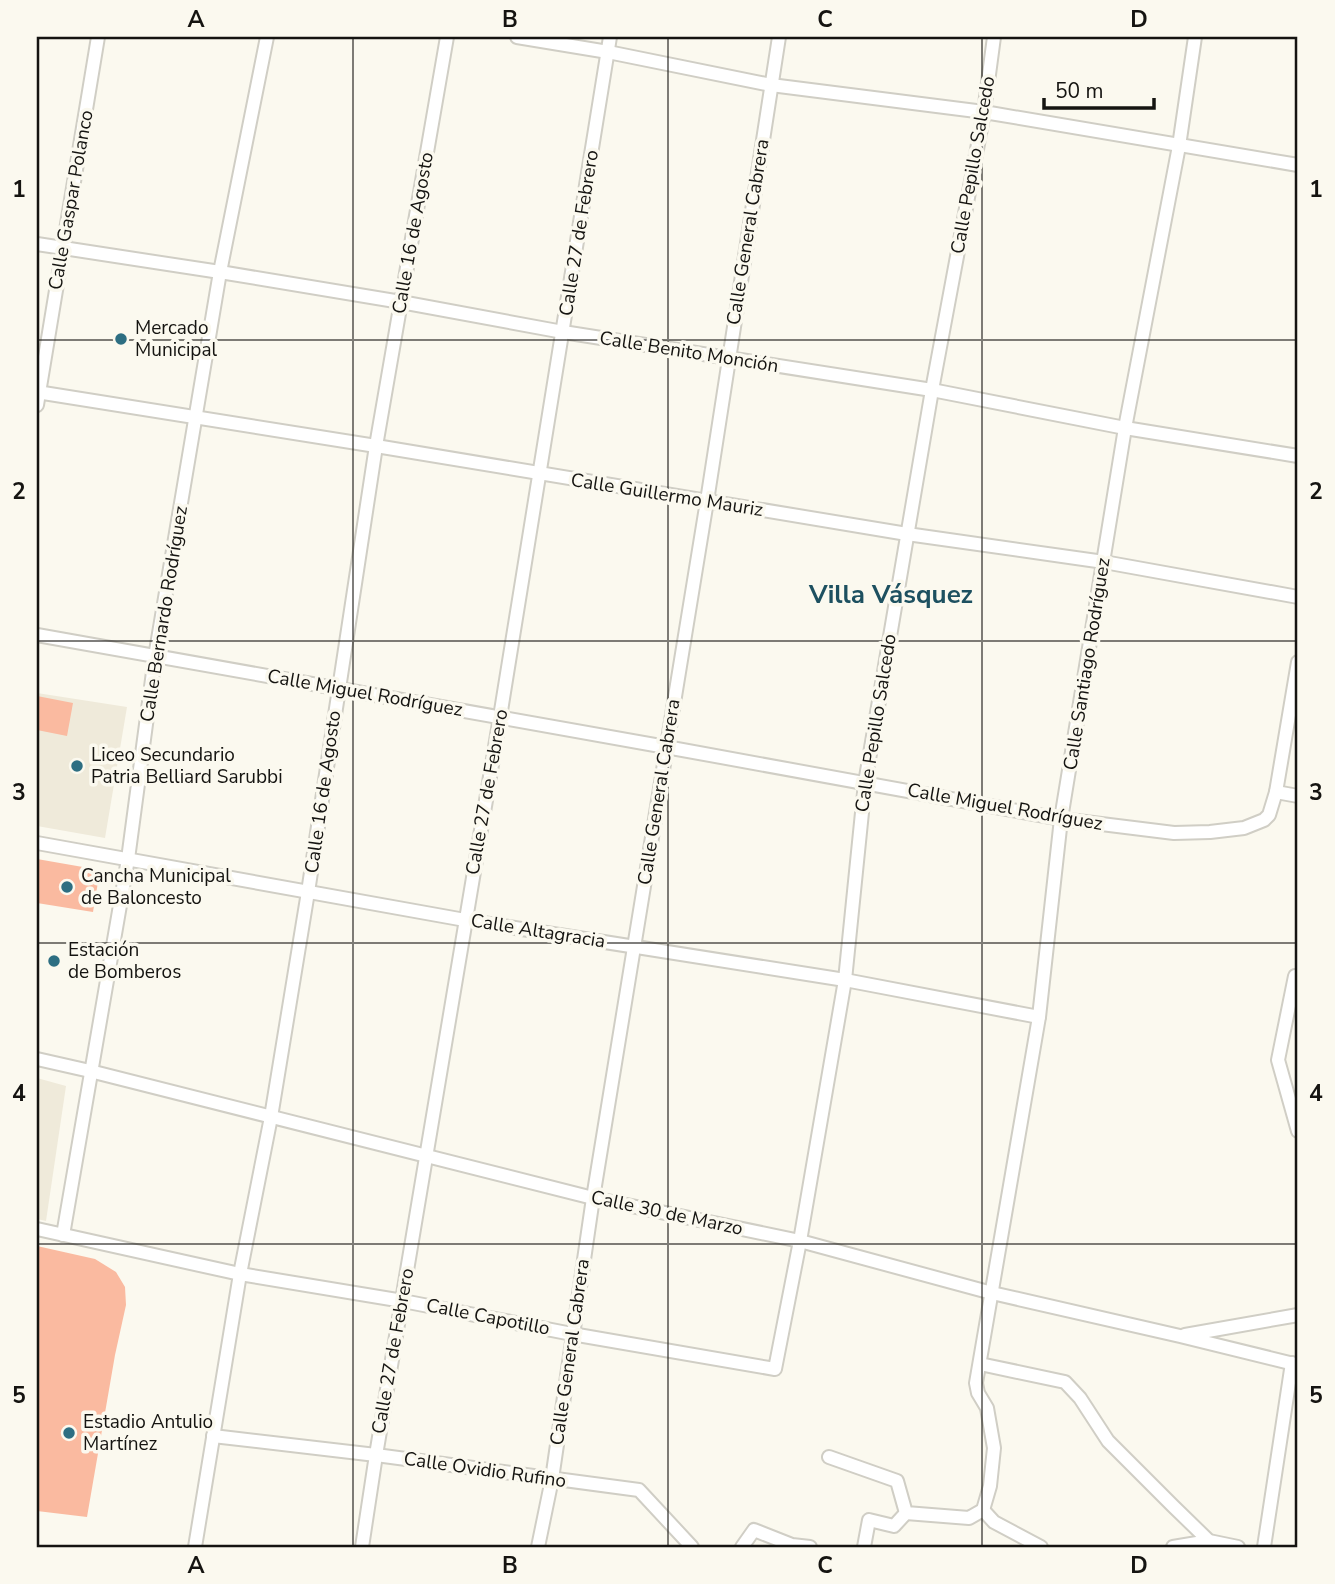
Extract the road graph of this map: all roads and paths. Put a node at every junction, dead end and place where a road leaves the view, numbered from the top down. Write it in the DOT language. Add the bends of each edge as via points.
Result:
graph roads {
  1 [pos="98,37"];
  2 [pos="267,37"];
  3 [pos="447,37"];
  4 [pos="517,37"];
  5 [pos="611,37"];
  6 [pos="779,37"];
  7 [pos="994,37"];
  8 [pos="1195,37"];
  9 [pos="608,52"];
  10 [pos="771,85"];
  11 [pos="984,112"];
  12 [pos="1179,146"];
  13 [pos="1298,165"];
  14 [pos="37,244"];
  15 [pos="62,248"];
  16 [pos="220,272"];
  17 [pos="401,302"];
  18 [pos="563,332"];
  19 [pos="729,358"];
  20 [pos="932,390"];
  21 [pos="38,397"];
  22 [pos="195,418"];
  23 [pos="1125,428"];
  24 [pos="376,446"];
  25 [pos="1298,456"];
  26 [pos="538,474"];
  27 [pos="707,501"];
  28 [pos="907,534"];
  29 [pos="1104,562"];
  30 [pos="1298,597"];
  31 [pos="37,635"];
  32 [pos="155,657"];
  33 [pos="1298,662"];
  34 [pos="338,688"];
  35 [pos="500,717"];
  36 [pos="666,747"];
  37 [pos="865,783"];
  38 [pos="1276,792"];
  39 [pos="1298,796"];
  40 [pos="1061,819"];
  41 [pos="37,843"];
  42 [pos="128,859"];
  43 [pos="308,892"];
  44 [pos="465,920"];
  45 [pos="634,946"];
  46 [pos="1295,976"];
  47 [pos="845,980"];
  48 [pos="1039,1017"];
  49 [pos="37,1059"];
  50 [pos="90,1071"];
  51 [pos="271,1117"];
  52 [pos="1298,1131"];
  53 [pos="425,1155"];
  54 [pos="593,1198"];
  55 [pos="37,1228"];
  56 [pos="63,1234"];
  57 [pos="800,1241"];
  58 [pos="240,1274"];
  59 [pos="992,1293"];
  60 [pos="403,1301"];
  61 [pos="1298,1315"];
  62 [pos="572,1334"];
  63 [pos="1180,1336"];
  64 [pos="980,1364"];
  65 [pos="1295,1364"];
  66 [pos="775,1370"];
  67 [pos="213,1436"];
  68 [pos="376,1455"];
  69 [pos="829,1457"];
  70 [pos="552,1479"];
  71 [pos="983,1510"];
  72 [pos="906,1513"];
  73 [pos="1209,1541"];
  74 [pos="195,1547"];
  75 [pos="362,1547"];
  76 [pos="538,1547"];
  77 [pos="692,1547"];
  78 [pos="742,1547"];
  79 [pos="810,1547"];
  80 [pos="864,1547"];
  81 [pos="1041,1547"];
  82 [pos="1173,1547"];
  83 [pos="1238,1547"];
  84 [pos="1264,1547"];
  1 -- 15 [label="street, Calle Gaspar Polanco"];
  2 -- 16 [label="street, Calle Bernardo Rodríguez"];
  3 -- 17 [label="street, Calle 16 de Agosto"];
  4 -- 9 [label="street"];
  5 -- 9 [label="street, Calle 27 de Febrero"];
  6 -- 10 [label="street, Calle General Cabrera"];
  7 -- 11 [label="street, Calle Pepillo Salcedo"];
  8 -- 12 [label="street, Calle Santiago Rodríguez"];
  9 -- 10 [label="street"];
  9 -- 18 [label="street, Calle 27 de Febrero"];
  10 -- 11 [label="street"];
  10 -- 19 [label="street, Calle General Cabrera"];
  11 -- 12 [label="street"];
  11 -- 20 [label="street, Calle Pepillo Salcedo"];
  12 -- 13 [label="street"];
  12 -- 23 [label="street, Calle Santiago Rodríguez"];
  14 -- 15 [label="street, Calle Benito Monción"];
  15 -- 16 [label="street, Calle Benito Monción"];
  15 -- 21 [label="street, Calle Gaspar Polanco"];
  16 -- 17 [label="street, Calle Benito Monción"];
  16 -- 22 [label="street, Calle Bernardo Rodríguez"];
  17 -- 18 [label="street, Calle Benito Monción"];
  17 -- 24 [label="street, Calle 16 de Agosto"];
  18 -- 19 [label="street, Calle Benito Monción"];
  18 -- 26 [label="street, Calle 27 de Febrero"];
  19 -- 20 [label="street, Calle Benito Monción"];
  19 -- 27 [label="street, Calle General Cabrera"];
  20 -- 23 [label="street, Calle Benito Monción"];
  20 -- 28 [label="street, Calle Pepillo Salcedo"];
  21 -- 22 [label="street, Calle Guillermo Mauriz"];
  22 -- 24 [label="street, Calle Guillermo Mauriz"];
  22 -- 32 [label="street, Calle Bernardo Rodríguez"];
  23 -- 25 [label="street, Calle Benito Monción"];
  23 -- 29 [label="street, Calle Santiago Rodríguez"];
  24 -- 26 [label="street, Calle Guillermo Mauriz"];
  24 -- 34 [label="street, Calle 16 de Agosto"];
  26 -- 27 [label="street, Calle Guillermo Mauriz"];
  26 -- 35 [label="street, Calle 27 de Febrero"];
  27 -- 28 [label="street, Calle Guillermo Mauriz"];
  27 -- 36 [label="street, Calle General Cabrera"];
  28 -- 29 [label="street, Calle Guillermo Mauriz"];
  28 -- 37 [label="street, Calle Pepillo Salcedo"];
  29 -- 30 [label="street, Calle Guillermo Mauriz"];
  29 -- 40 [label="street, Calle Santiago Rodríguez"];
  31 -- 32 [label="street, Calle Miguel Rodríguez"];
  32 -- 34 [label="street, Calle Miguel Rodríguez"];
  32 -- 42 [label="street, Calle Bernardo Rodríguez"];
  33 -- 38 [label="street"];
  34 -- 35 [label="street, Calle Miguel Rodríguez"];
  34 -- 43 [label="street, Calle 16 de Agosto"];
  35 -- 36 [label="street, Calle Miguel Rodríguez"];
  35 -- 44 [label="street, Calle 27 de Febrero"];
  36 -- 37 [label="street, Calle Miguel Rodríguez"];
  36 -- 45 [label="street, Calle General Cabrera"];
  37 -- 40 [label="street, Calle Miguel Rodríguez"];
  37 -- 47 [label="street, Calle Pepillo Salcedo"];
  38 -- 39 [label="street"];
  38 -- 40 [label="street, Calle Miguel Rodríguez" via="1269,815 1244,828 1174,833"];
  40 -- 48 [label="street, Calle Santiago Rodríguez"];
  41 -- 42 [label="street, Calle Altagracia"];
  42 -- 43 [label="street, Calle Altagracia"];
  42 -- 50 [label="street, Calle Bernardo Rodríguez"];
  43 -- 44 [label="street, Calle Altagracia"];
  43 -- 51 [label="street, Calle 16 de Agosto"];
  44 -- 45 [label="street, Calle Altagracia"];
  44 -- 53 [label="street, Calle 27 de Febrero"];
  45 -- 47 [label="street, Calle Altagracia"];
  45 -- 54 [label="street, Calle General Cabrera"];
  46 -- 52 [label="street" via="1278,1060"];
  47 -- 48 [label="street, Calle Altagracia"];
  47 -- 57 [label="street, Calle Pepillo Salcedo"];
  48 -- 59 [label="street, Calle Santiago Rodríguez"];
  49 -- 50 [label="street, Calle 30 de Marzo"];
  50 -- 51 [label="street, Calle 30 de Marzo"];
  50 -- 56 [label="street, Calle Bernardo Rodríguez"];
  51 -- 53 [label="street, Calle 30 de Marzo"];
  51 -- 58 [label="street, Calle 16 de Agosto"];
  53 -- 54 [label="street, Calle 30 de Marzo"];
  53 -- 60 [label="street, Calle 27 de Febrero"];
  54 -- 57 [label="street, Calle 30 de Marzo"];
  54 -- 62 [label="street, Calle General Cabrera"];
  55 -- 56 [label="street, Calle Capotillo"];
  56 -- 58 [label="street, Calle Capotillo"];
  57 -- 59 [label="street, Calle 30 de Marzo"];
  57 -- 66 [label="street, Calle Pepillo Salcedo"];
  58 -- 60 [label="street, Calle Capotillo"];
  58 -- 67 [label="street, Calle 16 de Agosto"];
  59 -- 63 [label="street, Calle 30 de Marzo"];
  59 -- 64 [label="street, Calle Santiago Rodríguez"];
  60 -- 62 [label="street, Calle Capotillo"];
  60 -- 68 [label="street, Calle 27 de Febrero"];
  61 -- 63 [label="street"];
  62 -- 66 [label="street, Calle Capotillo"];
  62 -- 70 [label="street, Calle General Cabrera"];
  63 -- 65 [label="street, Calle 30 de Marzo"];
  64 -- 71 [label="street, Calle Santiago Rodríguez" via="976,1382 987,1408 994,1448"];
  64 -- 73 [label="street" via="1065,1382 1108,1441"];
  65 -- 84 [label="street"];
  67 -- 68 [label="street, Calle Ovidio Rufino"];
  67 -- 74 [label="street, Calle 16 de Agosto"];
  68 -- 70 [label="street, Calle Ovidio Rufino"];
  68 -- 75 [label="street, Calle 27 de Febrero"];
  69 -- 72 [label="street" via="897,1481"];
  70 -- 76 [label="street, Calle General Cabrera"];
  70 -- 77 [label="street, Calle Ovidio Rufino" via="639,1490"];
  71 -- 72 [label="street" via="969,1518"];
  71 -- 81 [label="street" via="994,1522"];
  72 -- 80 [label="street" via="894,1526 869,1520"];
  73 -- 82 [label="street"];
  73 -- 83 [label="street"];
  78 -- 79 [label="street" via="754,1530"];
}
